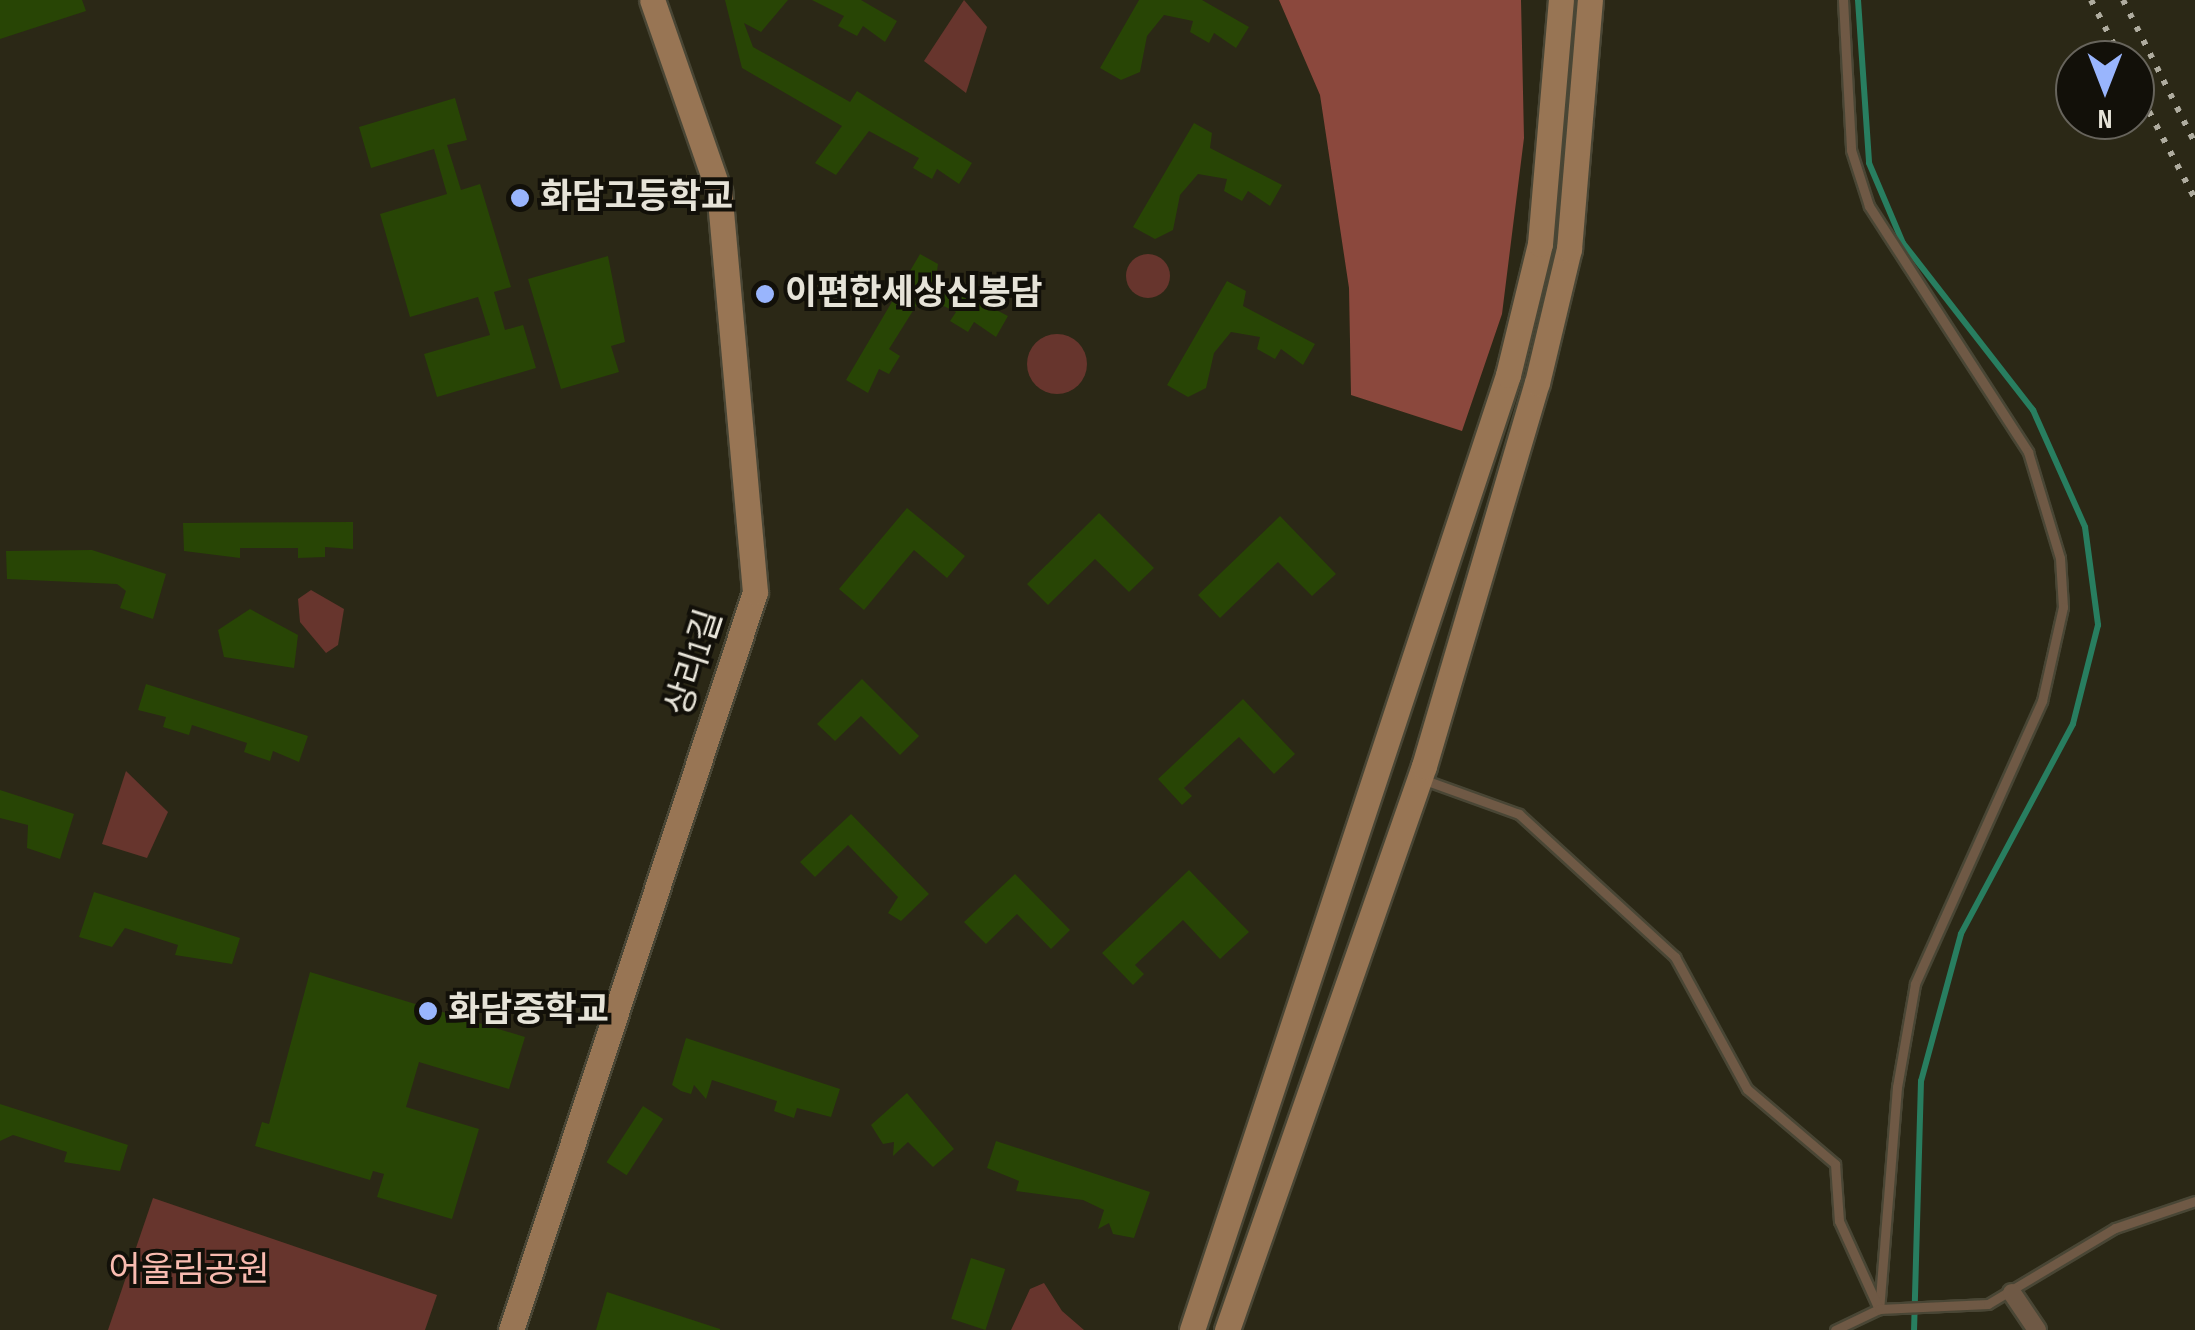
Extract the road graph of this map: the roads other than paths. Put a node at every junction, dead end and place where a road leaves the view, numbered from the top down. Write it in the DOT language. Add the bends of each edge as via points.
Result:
graph roads {
  1 [pos="652,0"];
  2 [pos="1561,0"];
  3 [pos="1590,0"];
  4 [pos="1843,0"];
  5 [pos="1420,779"];
  6 [pos="2195,1201"];
  7 [pos="2012,1293"];
  8 [pos="1884,1309"];
  9 [pos="512,1330"];
  10 [pos="1192,1330"];
  11 [pos="1227,1330"];
  12 [pos="1834,1330"];
  13 [pos="2037,1330"];
  1 -- 9 [label="main road, 상리1길" via="719,192 755,592"];
  2 -- 10 [label="main road" via="1540,244 1508,375"];
  3 -- 5 [label="main road" via="1569,248"];
  4 -- 8 [label="lane" via="1851,150 1868,206 2028,452 2060,558 2063,607 2042,701 1915,984 1897,1088"];
  5 -- 8 [label="lane" via="1519,814 1663,943 1747,1089 1835,1164 1839,1220"];
  5 -- 11 [label="main road"];
  6 -- 7 [label="lane" via="2115,1228"];
  7 -- 8 [label="lane" via="1933,1308"];
  7 -- 13 [label="street"];
  8 -- 12 [label="lane"];
}
